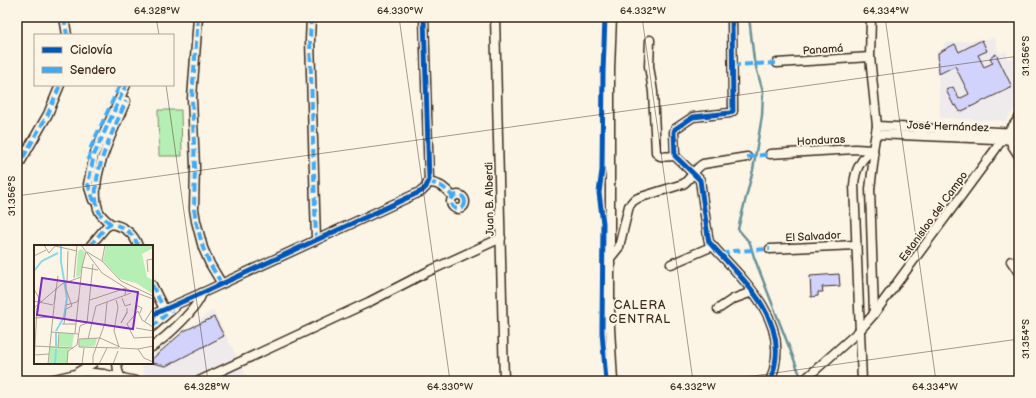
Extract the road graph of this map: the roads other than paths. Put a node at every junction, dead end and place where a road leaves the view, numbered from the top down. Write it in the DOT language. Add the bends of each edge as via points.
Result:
graph roads {
  1 [pos="64,17"];
  2 [pos="198,17"];
  3 [pos="311,17"];
  4 [pos="424,17"];
  5 [pos="495,17"];
  6 [pos="612,17"];
  7 [pos="732,17"];
  8 [pos="871,17"];
  9 [pos="67,34"];
  10 [pos="650,40"];
  11 [pos="870,57"];
  12 [pos="777,63"];
  13 [pos="60,86"];
  14 [pos="120,86"];
  15 [pos="126,86"];
  16 [pos="126,101"];
  17 [pos="1019,118"];
  18 [pos="876,130"];
  19 [pos="1019,133"];
  20 [pos="1010,136"];
  21 [pos="1001,140"];
  22 [pos="1019,140"];
  23 [pos="873,150"];
  24 [pos="770,154"];
  25 [pos="675,156"];
  26 [pos="1019,156"];
  27 [pos="747,157"];
  28 [pos="92,166"];
  29 [pos="17,168"];
  30 [pos="693,173"];
  31 [pos="428,183"];
  32 [pos="453,197"];
  33 [pos="98,210"];
  34 [pos="111,224"];
  35 [pos="501,238"];
  36 [pos="316,240"];
  37 [pos="91,245"];
  38 [pos="138,245"];
  39 [pos="856,245"];
  40 [pos="713,246"];
  41 [pos="770,249"];
  42 [pos="611,257"];
  43 [pos="1011,260"];
  44 [pos="671,264"];
  45 [pos="1019,273"];
  46 [pos="222,284"];
  47 [pos="153,287"];
  48 [pos="752,292"];
  49 [pos="202,294"];
  50 [pos="178,304"];
  51 [pos="718,308"];
  52 [pos="164,309"];
  53 [pos="153,314"];
  54 [pos="874,314"];
  55 [pos="153,326"];
  56 [pos="859,331"];
  57 [pos="153,347"];
  58 [pos="91,364"];
  59 [pos="117,364"];
  60 [pos="76,374"];
  61 [pos="121,379"];
  62 [pos="46,381"];
  63 [pos="136,381"];
  64 [pos="199,381"];
  65 [pos="504,381"];
  66 [pos="613,381"];
  67 [pos="770,381"];
  68 [pos="803,381"];
  69 [pos="862,381"];
  1 -- 9 [label="street"];
  2 -- 46 [label="street" via="192,98 194,209 203,248"];
  3 -- 36 [label="street"];
  4 -- 31 [label="street"];
  5 -- 35 [label="street, Juan B. Alberdi"];
  6 -- 42 [label="street"];
  7 -- 25 [label="street" via="733,111 693,117 675,129"];
  8 -- 11 [label="street"];
  10 -- 25 [label="street" via="649,66 656,152 660,156"];
  11 -- 12 [label="street, Panamá"];
  11 -- 18 [label="street"];
  13 -- 29 [label="street" via="48,114"];
  14 -- 28 [label="street" via="91,147 89,157"];
  15 -- 28 [label="street" via="98,146"];
  16 -- 33 [label="street" via="102,159 95,190"];
  17 -- 20 [label="street, Estanislao del Campo"];
  18 -- 20 [label="street, José Hernández"];
  18 -- 21 [label="street, José Hernández"];
  18 -- 23 [label="street"];
  19 -- 20 [label="street, José Hernández"];
  20 -- 21 [label="street, Estanislao del Campo"];
  20 -- 22 [label="street, José Hernández"];
  20 -- 26 [label="street"];
  21 -- 54 [label="street, Estanislao del Campo"];
  23 -- 24 [label="street, Honduras"];
  23 -- 39 [label="street" via="860,162 854,176"];
  23 -- 54 [label="street" via="870,189"];
  25 -- 30 [label="street"];
  27 -- 30 [label="street" via="703,164"];
  28 -- 33 [label="street" via="88,184"];
  30 -- 40 [label="street" via="700,180 708,237"];
  30 -- 42 [label="street" via="683,184 633,201 629,206 619,247"];
  31 -- 32 [label="street" via="439,184"];
  31 -- 36 [label="street" via="422,191"];
  33 -- 34 [label="street"];
  34 -- 37 [label="street"];
  34 -- 38 [label="street" via="127,231"];
  35 -- 64 [label="street"];
  35 -- 65 [label="street, Juan B. Alberdi"];
  36 -- 46 [label="street"];
  39 -- 41 [label="street, El Salvador"];
  39 -- 56 [label="street"];
  40 -- 44 [label="street"];
  40 -- 48 [label="street"];
  42 -- 66 [label="street" via="610,328"];
  43 -- 45 [label="street"];
  46 -- 49 [label="street"];
  47 -- 52 [label="street"];
  48 -- 51 [label="street"];
  48 -- 67 [label="street" via="768,315 775,338 777,351"];
  49 -- 50 [label="street"];
  49 -- 57 [label="street" via="194,308"];
  50 -- 52 [label="street"];
  50 -- 55 [label="street"];
  52 -- 53 [label="street"];
  54 -- 56 [label="street, Estanislao del Campo"];
  56 -- 68 [label="street, Estanislao del Campo"];
  56 -- 69 [label="street"];
  58 -- 60 [label="street"];
  59 -- 61 [label="street"];
  60 -- 61 [label="street" via="91,372"];
  60 -- 62 [label="street"];
  61 -- 63 [label="street"];
}
